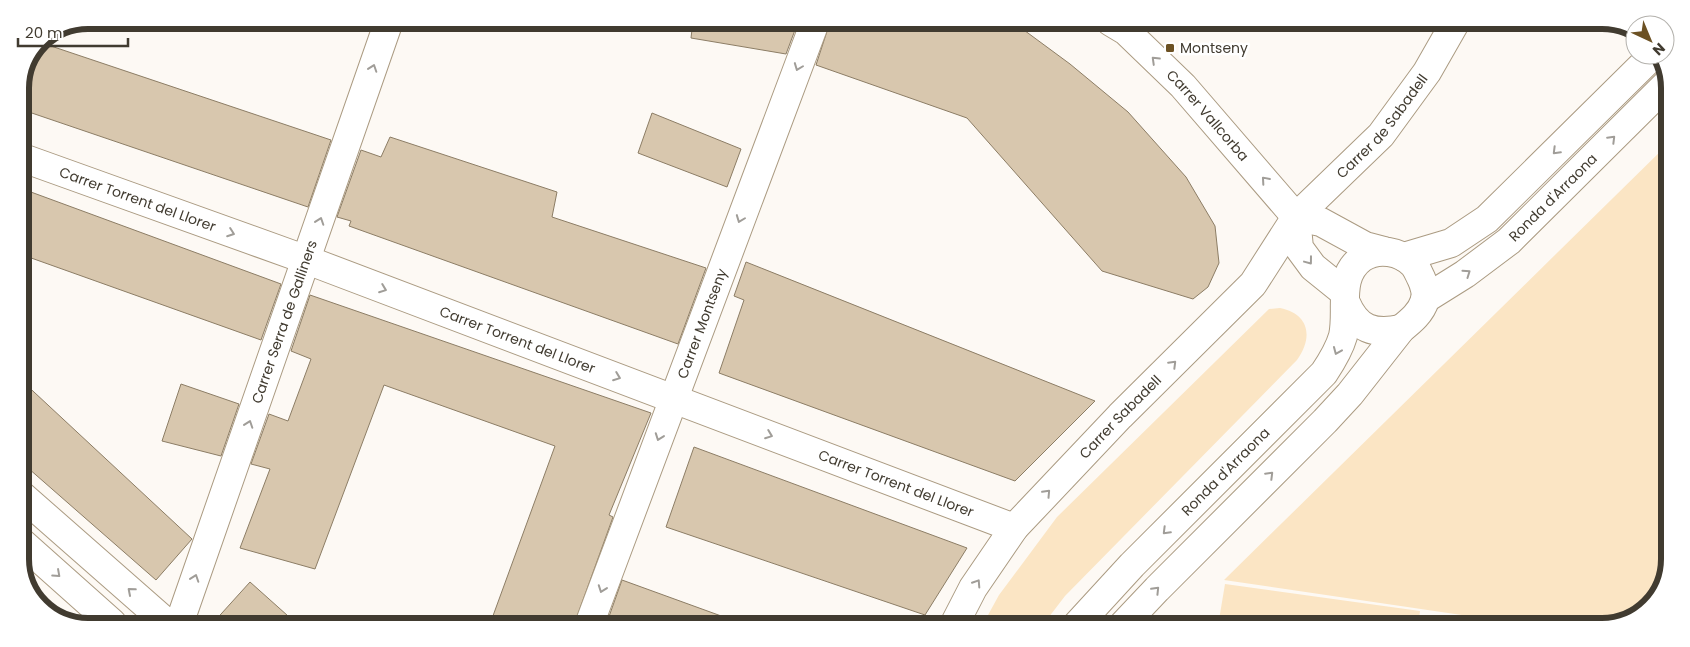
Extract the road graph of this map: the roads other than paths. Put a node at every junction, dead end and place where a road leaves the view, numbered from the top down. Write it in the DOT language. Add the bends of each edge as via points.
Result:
graph roads {
  1 [pos="386,29"];
  2 [pos="812,29"];
  3 [pos="1123,29"];
  4 [pos="1452,29"];
  5 [pos="1643,65"];
  6 [pos="1661,90"];
  7 [pos="29,160"];
  8 [pos="1296,217"];
  9 [pos="1394,254"];
  10 [pos="307,260"];
  11 [pos="1345,297"];
  12 [pos="1426,299"];
  13 [pos="1401,329"];
  14 [pos="673,398"];
  15 [pos="29,502"];
  16 [pos="1014,528"];
  17 [pos="29,550"];
  18 [pos="106,618"];
  19 [pos="161,618"];
  20 [pos="181,618"];
  21 [pos="592,618"];
  22 [pos="958,618"];
  23 [pos="1083,618"];
  24 [pos="1130,618"];
  10 -- 1 [label="street, Carrer Serra de Galliners, one-way"];
  2 -- 14 [label="street, Carrer Montseny, one-way"];
  8 -- 3 [label="street, Carrer Vallcorba, one-way" via="1183,86"];
  4 -- 8 [label="street, Carrer de Sabadell" via="1427,72 1381,135"];
  5 -- 9 [label="street, Ronda d'Arraona, one-way" via="1487,219 1451,243"];
  12 -- 6 [label="street, Ronda d'Arraona, one-way" via="1509,241"];
  7 -- 10 [label="street, Carrer Torrent del Llorer, one-way"];
  8 -- 9 [label="street" via="1321,222 1365,246"];
  8 -- 11 [label="street, one-way" via="1299,248 1313,267"];
  16 -- 8 [label="street, Carrer Sabadell, one-way" via="1120,416 1253,284"];
  9 -- 11 [label="street, Ronda d'Arraona" via="1375,253 1362,258 1350,271"];
  9 -- 12 [label="street" via="1415,266 1424,283"];
  10 -- 14 [label="street, Carrer Torrent del Llorer, one-way"];
  20 -- 10 [label="street, Carrer Serra de Galliners, one-way"];
  11 -- 13 [label="street" via="1351,316 1364,327 1377,332"];
  11 -- 23 [label="street, Ronda d'Arraona, one-way" via="1343,334 1338,353 1324,373"];
  12 -- 13 [label="street, Ronda d'Arraona" via="1412,321"];
  24 -- 13 [label="street, Ronda d'Arraona, one-way" via="1350,394"];
  14 -- 16 [label="street, Carrer Torrent del Llorer, one-way"];
  14 -- 21 [label="street, Carrer Montseny, one-way"];
  19 -- 15 [label="street, one-way"];
  22 -- 16 [label="street, Carrer Sabadell, one-way"];
  17 -- 18 [label="street, one-way"];
}
